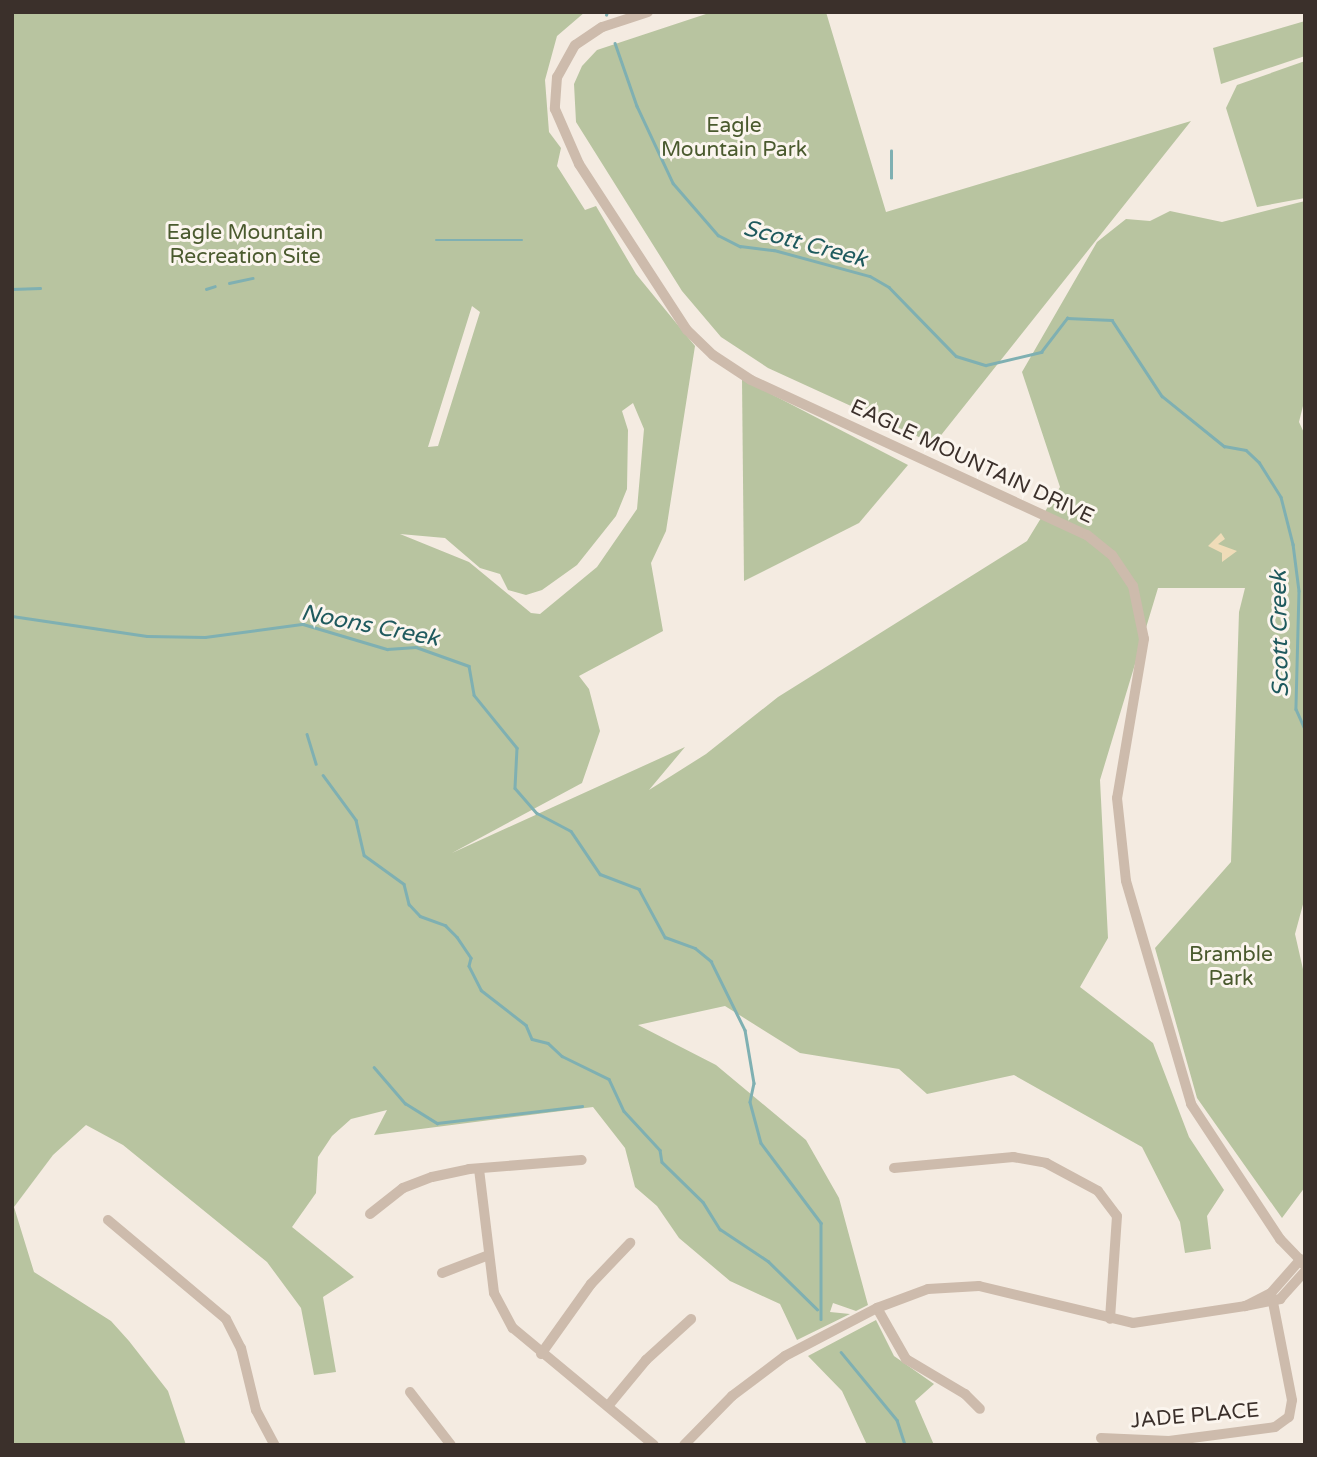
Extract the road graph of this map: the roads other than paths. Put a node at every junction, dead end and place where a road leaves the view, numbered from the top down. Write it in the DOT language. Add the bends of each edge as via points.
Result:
graph roads {
  1 [pos="648,12"];
  2 [pos="582,1160"];
  3 [pos="894,1168"];
  4 [pos="479,1169"];
  5 [pos="370,1214"];
  6 [pos="108,1220"];
  7 [pos="630,1243"];
  8 [pos="486,1256"];
  9 [pos="1303,1265"];
  10 [pos="442,1273"];
  11 [pos="1272,1298"];
  12 [pos="877,1308"];
  13 [pos="691,1319"];
  14 [pos="1110,1319"];
  15 [pos="541,1354"];
  16 [pos="410,1392"];
  17 [pos="608,1406"];
  18 [pos="980,1409"];
  19 [pos="1101,1438"];
  20 [pos="275,1445"];
  21 [pos="451,1445"];
  22 [pos="654,1445"];
  23 [pos="684,1445"];
  1 -- 9 [label="street, EAGLE MOUNTAIN DRIVE" via="602,27 575,45 556,77 555,109 579,164 687,330 713,355 751,380 1087,536 1112,555 1133,586 1144,639 1117,798 1126,881 1191,1104 1280,1239"];
  2 -- 4 [label="street"];
  3 -- 14 [label="street" via="1013,1157 1046,1163 1098,1191 1117,1216"];
  4 -- 5 [label="street" via="432,1177 403,1188"];
  4 -- 8 [label="street"];
  6 -- 20 [label="street" via="226,1319 241,1348 256,1410"];
  7 -- 15 [label="street" via="591,1284"];
  8 -- 10 [label="street"];
  8 -- 15 [label="street" via="494,1293 513,1328"];
  9 -- 11 [label="street"];
  11 -- 14 [label="street" via="1133,1323"];
  11 -- 19 [label="street, JADE PLACE" via="1292,1400 1289,1417 1275,1427 1169,1441"];
  12 -- 14 [label="street" via="928,1289 979,1286"];
  12 -- 18 [label="street" via="906,1359 965,1394"];
  12 -- 23 [label="street" via="785,1356 732,1396"];
  13 -- 17 [label="street" via="646,1360"];
  15 -- 17 [label="street"];
  16 -- 21 [label="street"];
  17 -- 22 [label="street"];
}
